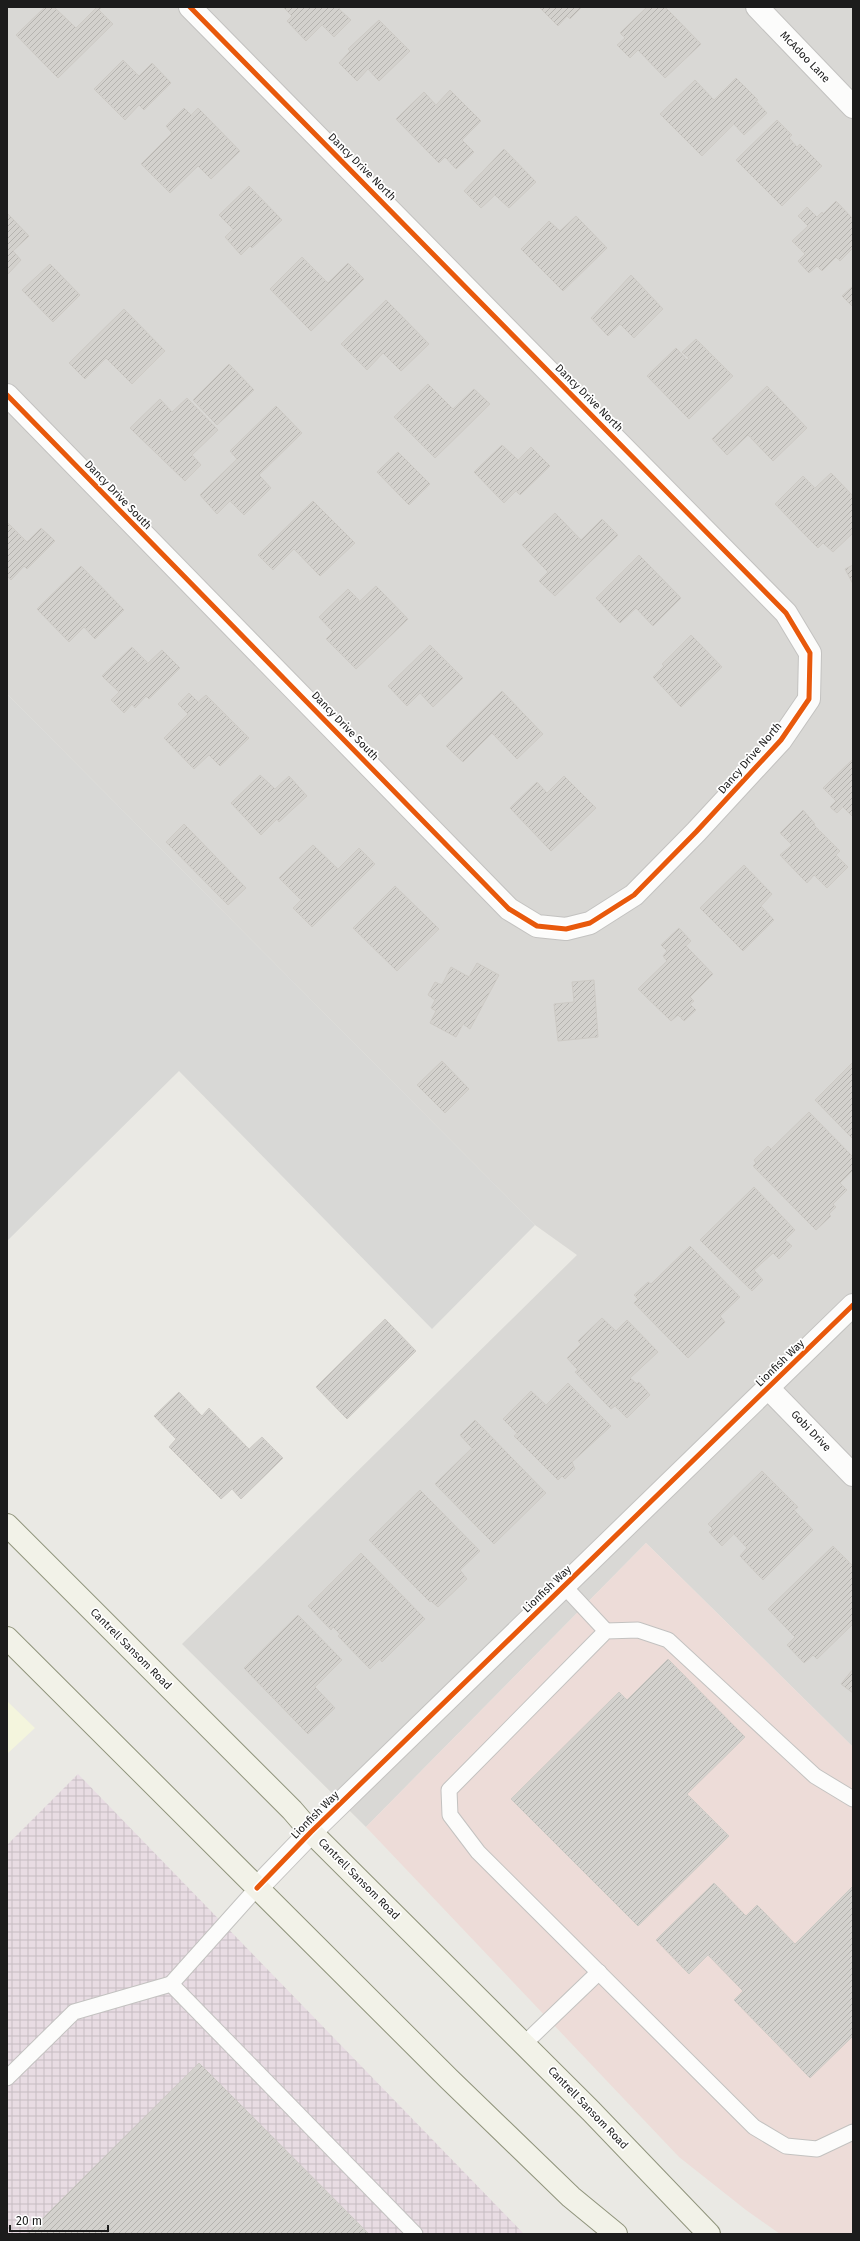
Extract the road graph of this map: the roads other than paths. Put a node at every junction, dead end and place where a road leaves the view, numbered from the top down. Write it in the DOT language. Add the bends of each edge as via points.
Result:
graph roads {
  1 [pos="190,7"];
  2 [pos="758,7"];
  3 [pos="853,107"];
  4 [pos="7,396"];
  5 [pos="696,832"];
  6 [pos="853,1306"];
  7 [pos="768,1388"];
  8 [pos="853,1475"];
  9 [pos="7,1525"];
  10 [pos="564,1586"];
  11 [pos="606,1631"];
  12 [pos="7,1638"];
  13 [pos="853,1799"];
  14 [pos="311,1832"];
  15 [pos="257,1888"];
  16 [pos="599,1972"];
  17 [pos="171,1984"];
  18 [pos="524,2044"];
  19 [pos="7,2078"];
  20 [pos="853,2132"];
  21 [pos="415,2234"];
  22 [pos="616,2234"];
  23 [pos="709,2234"];
  1 -- 5 [label="street, Dancy Drive North" via="786,613 810,653 809,699 781,740"];
  2 -- 3 [label="street, McAdoo Lane"];
  4 -- 5 [label="street, Dancy Drive South" via="509,908 537,926 566,929 590,923 634,894"];
  6 -- 7 [label="street, Lionfish Way"];
  7 -- 8 [label="street, Gobi Drive"];
  7 -- 10 [label="street, Lionfish Way"];
  9 -- 14 [label="main road, Cantrell Sansom Road"];
  10 -- 11 [label="lane"];
  10 -- 14 [label="street, Lionfish Way"];
  11 -- 13 [label="lane" via="638,1630 668,1640 815,1776"];
  11 -- 16 [label="lane" via="449,1790 450,1815 478,1852"];
  12 -- 15 [label="main road"];
  14 -- 15 [label="street, Lionfish Way"];
  14 -- 18 [label="main road, Cantrell Sansom Road"];
  15 -- 17 [label="lane"];
  15 -- 22 [label="main road" via="449,2080 571,2197"];
  16 -- 18 [label="lane"];
  16 -- 20 [label="lane" via="754,2127 786,2146 817,2148"];
  17 -- 19 [label="lane" via="74,2012"];
  17 -- 21 [label="lane"];
  18 -- 23 [label="main road, Cantrell Sansom Road"];
}
